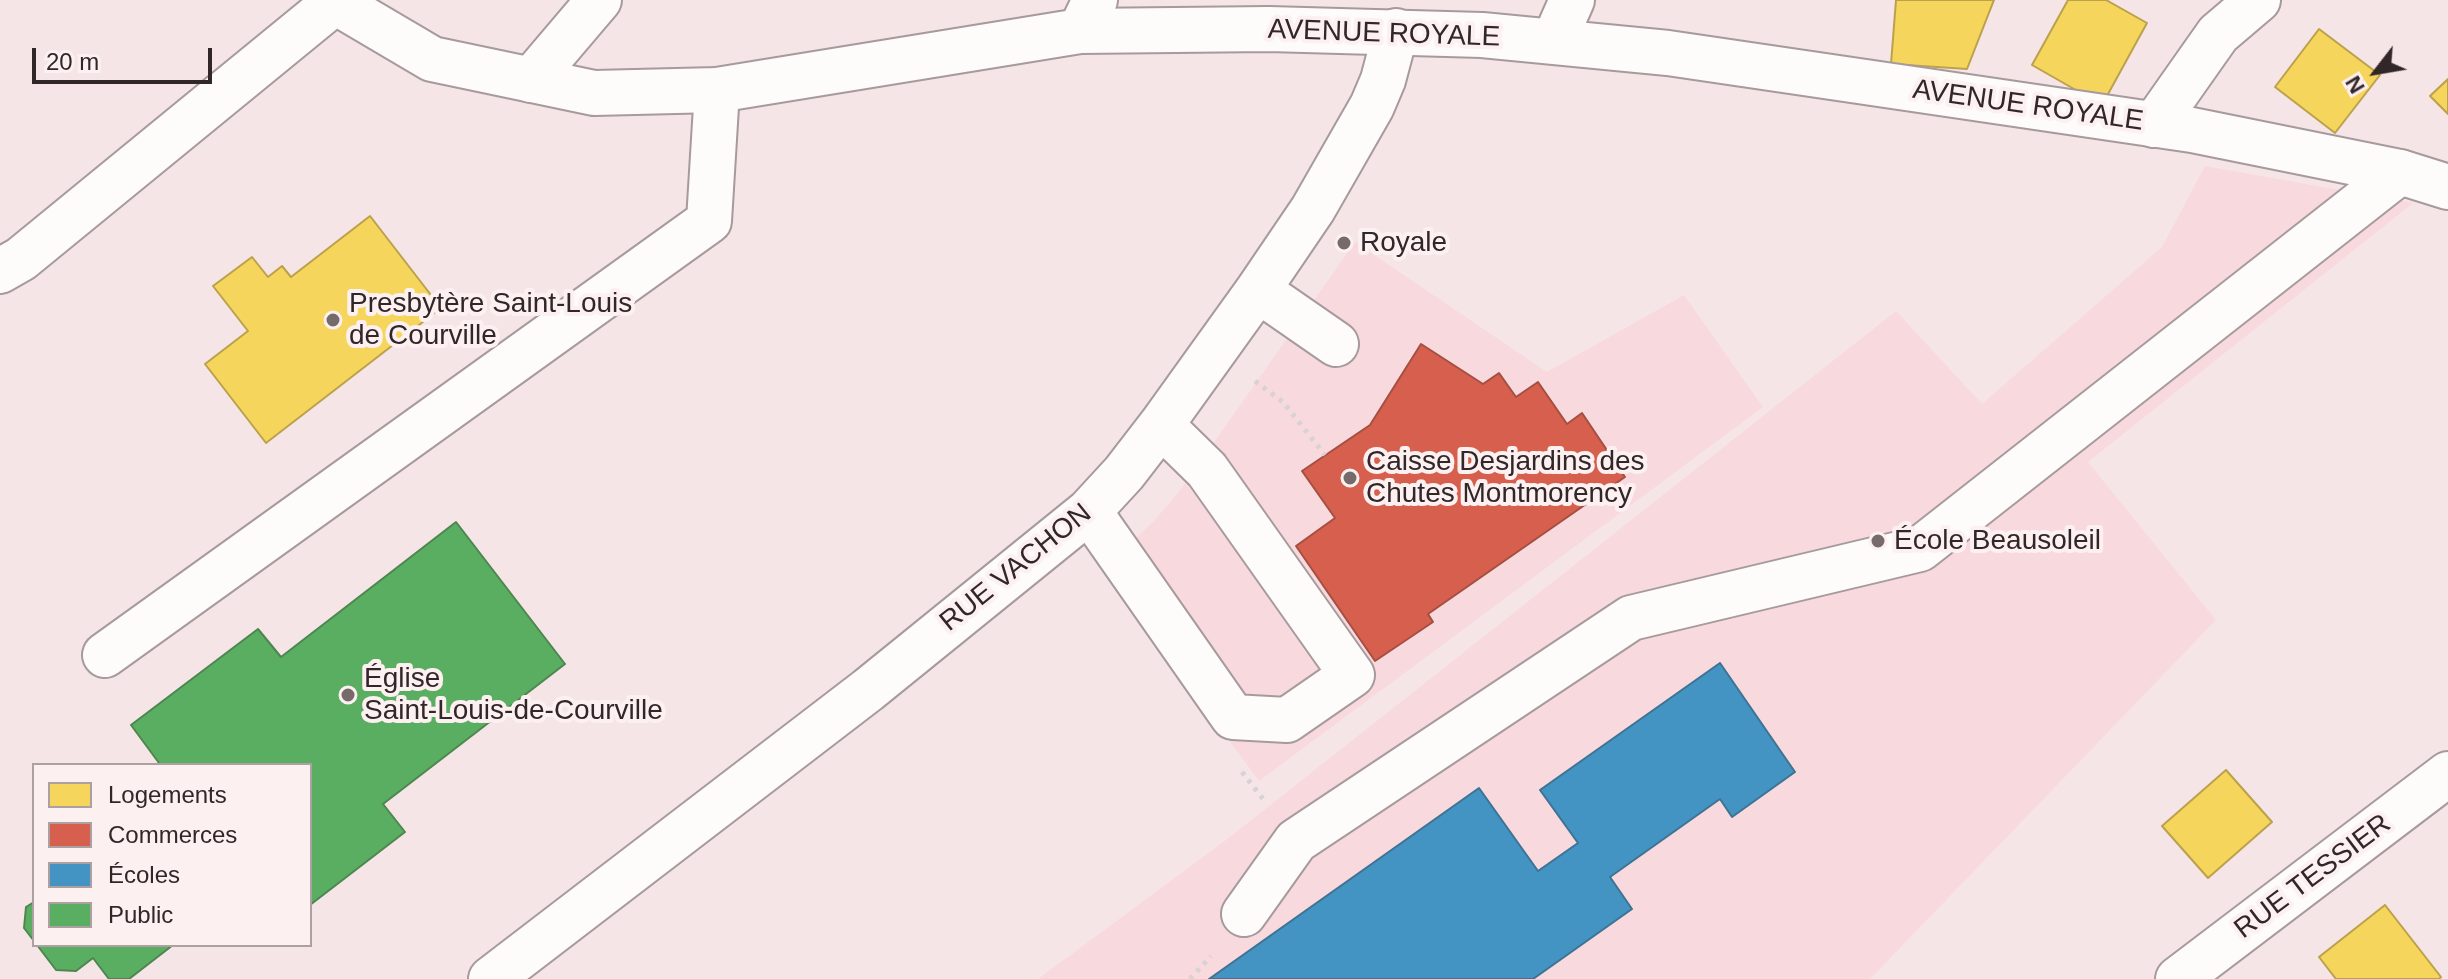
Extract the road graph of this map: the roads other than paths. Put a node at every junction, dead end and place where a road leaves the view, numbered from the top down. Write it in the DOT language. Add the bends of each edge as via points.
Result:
graph roads {
  1 [pos="599,0"];
  2 [pos="1572,0"];
  3 [pos="2258,0"];
  4 [pos="334,1"];
  5 [pos="1087,16"];
  6 [pos="1396,31"];
  7 [pos="1554,41"];
  8 [pos="531,80"];
  9 [pos="717,90"];
  10 [pos="2154,125"];
  11 [pos="2400,172"];
  12 [pos="2448,187"];
  13 [pos="0,271"];
  14 [pos="1258,290"];
  15 [pos="1336,344"];
  16 [pos="1161,425"];
  17 [pos="1089,511"];
  18 [pos="105,655"];
  19 [pos="2448,774"];
  20 [pos="1244,914"];
  21 [pos="491,979"];
  22 [pos="2178,979"];
  1 -- 8 [label="street"];
  2 -- 7 [label="street"];
  3 -- 10 [label="street" via="2218,34"];
  4 -- 8 [label="street, AVENUE ROYALE" via="432,59"];
  4 -- 13 [label="street"];
  5 -- 6 [label="street, AVENUE ROYALE"];
  5 -- 9 [label="street, AVENUE ROYALE"];
  6 -- 7 [label="street, AVENUE ROYALE"];
  6 -- 14 [label="street, RUE VACHON" via="1372,106 1313,209"];
  7 -- 10 [label="street, AVENUE ROYALE"];
  8 -- 9 [label="street, AVENUE ROYALE" via="594,93"];
  9 -- 18 [label="street" via="709,221"];
  10 -- 11 [label="street, AVENUE ROYALE"];
  11 -- 12 [label="street, AVENUE ROYALE"];
  11 -- 20 [label="street" via="1920,549 1631,618 1296,841"];
  14 -- 15 [label="street"];
  14 -- 16 [label="street, RUE VACHON"];
  16 -- 17 [label="street, RUE VACHON"];
  16 -- 17 [label="street" via="1207,470 1352,675 1287,720 1233,717"];
  17 -- 21 [label="street, RUE VACHON" via="856,700"];
  19 -- 22 [label="street, RUE TESSIER"];
}
